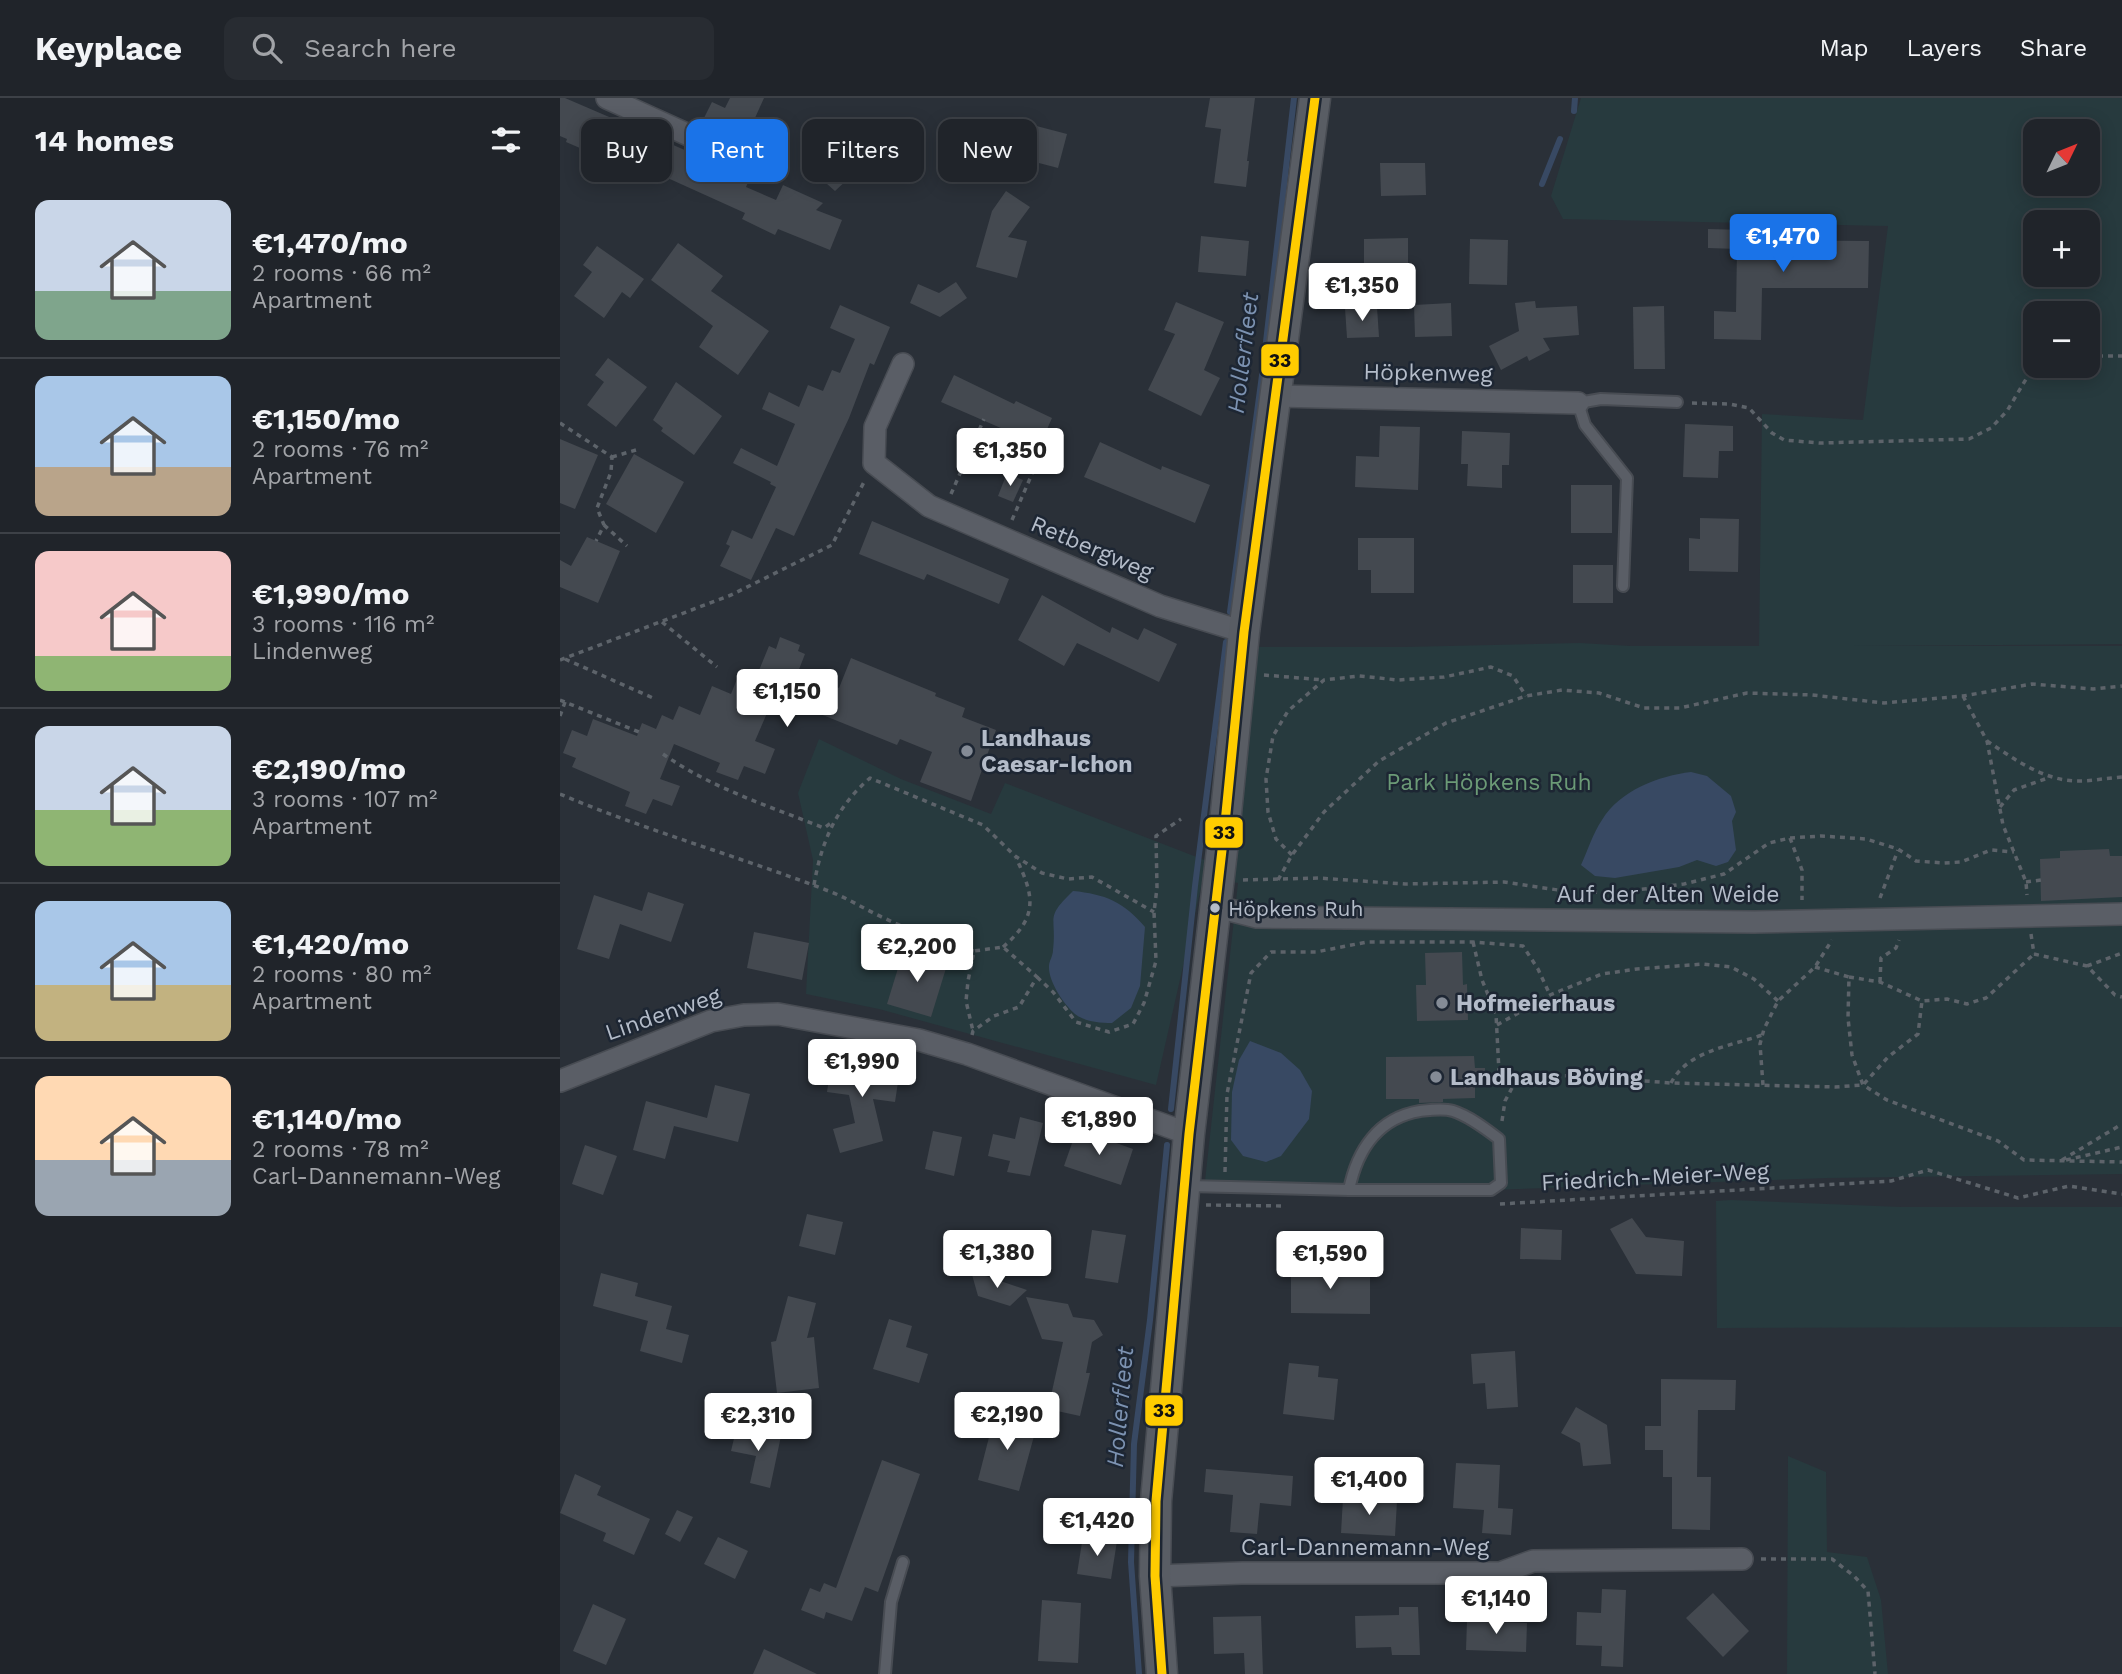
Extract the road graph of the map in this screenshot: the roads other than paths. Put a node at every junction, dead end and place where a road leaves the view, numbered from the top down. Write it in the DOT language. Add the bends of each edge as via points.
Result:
graph roads {
  1 [pos="607,98"];
  2 [pos="1315,98"];
  3 [pos="686,135"];
  4 [pos="903,364"];
  5 [pos="1277,396"];
  6 [pos="1677,402"];
  7 [pos="1578,403"];
  8 [pos="1623,586"];
  9 [pos="1244,632"];
  10 [pos="1214,906"];
  11 [pos="2122,914"];
  12 [pos="560,1081"];
  13 [pos="1189,1135"];
  14 [pos="1349,1190"];
  15 [pos="1184,1195"];
  16 [pos="1742,1559"];
  17 [pos="903,1562"];
  18 [pos="1155,1576"];
  19 [pos="884,1674"];
  20 [pos="1161,1674"];
  1 -- 3 [label="street"];
  2 -- 5 [label="street"];
  4 -- 9 [label="street, Retbergweg" via="875,427 874,463 929,506 1160,606"];
  5 -- 7 [label="street, Höpkenweg"];
  5 -- 9 [label="street"];
  6 -- 7 [label="lane" via="1601,399"];
  7 -- 8 [label="lane" via="1585,425 1627,478"];
  9 -- 10 [label="street"];
  10 -- 11 [label="street, Auf der Alten Weide" via="1257,917 1837,921"];
  10 -- 13 [label="street"];
  12 -- 13 [label="street, Lindenweg" via="711,1021 744,1014 778,1014 967,1054"];
  13 -- 15 [label="street"];
  14 -- 14 [label="lane" via="1361,1150 1382,1127 1403,1114 1452,1111 1499,1139 1501,1182 1491,1189"];
  14 -- 15 [label="lane" via="1224,1187"];
  15 -- 18 [label="street" via="1156,1501"];
  16 -- 18 [label="street, Carl-Dannemann-Weg" via="1533,1561 1500,1573"];
  17 -- 19 [label="lane" via="891,1602"];
  18 -- 20 [label="street"];
}
